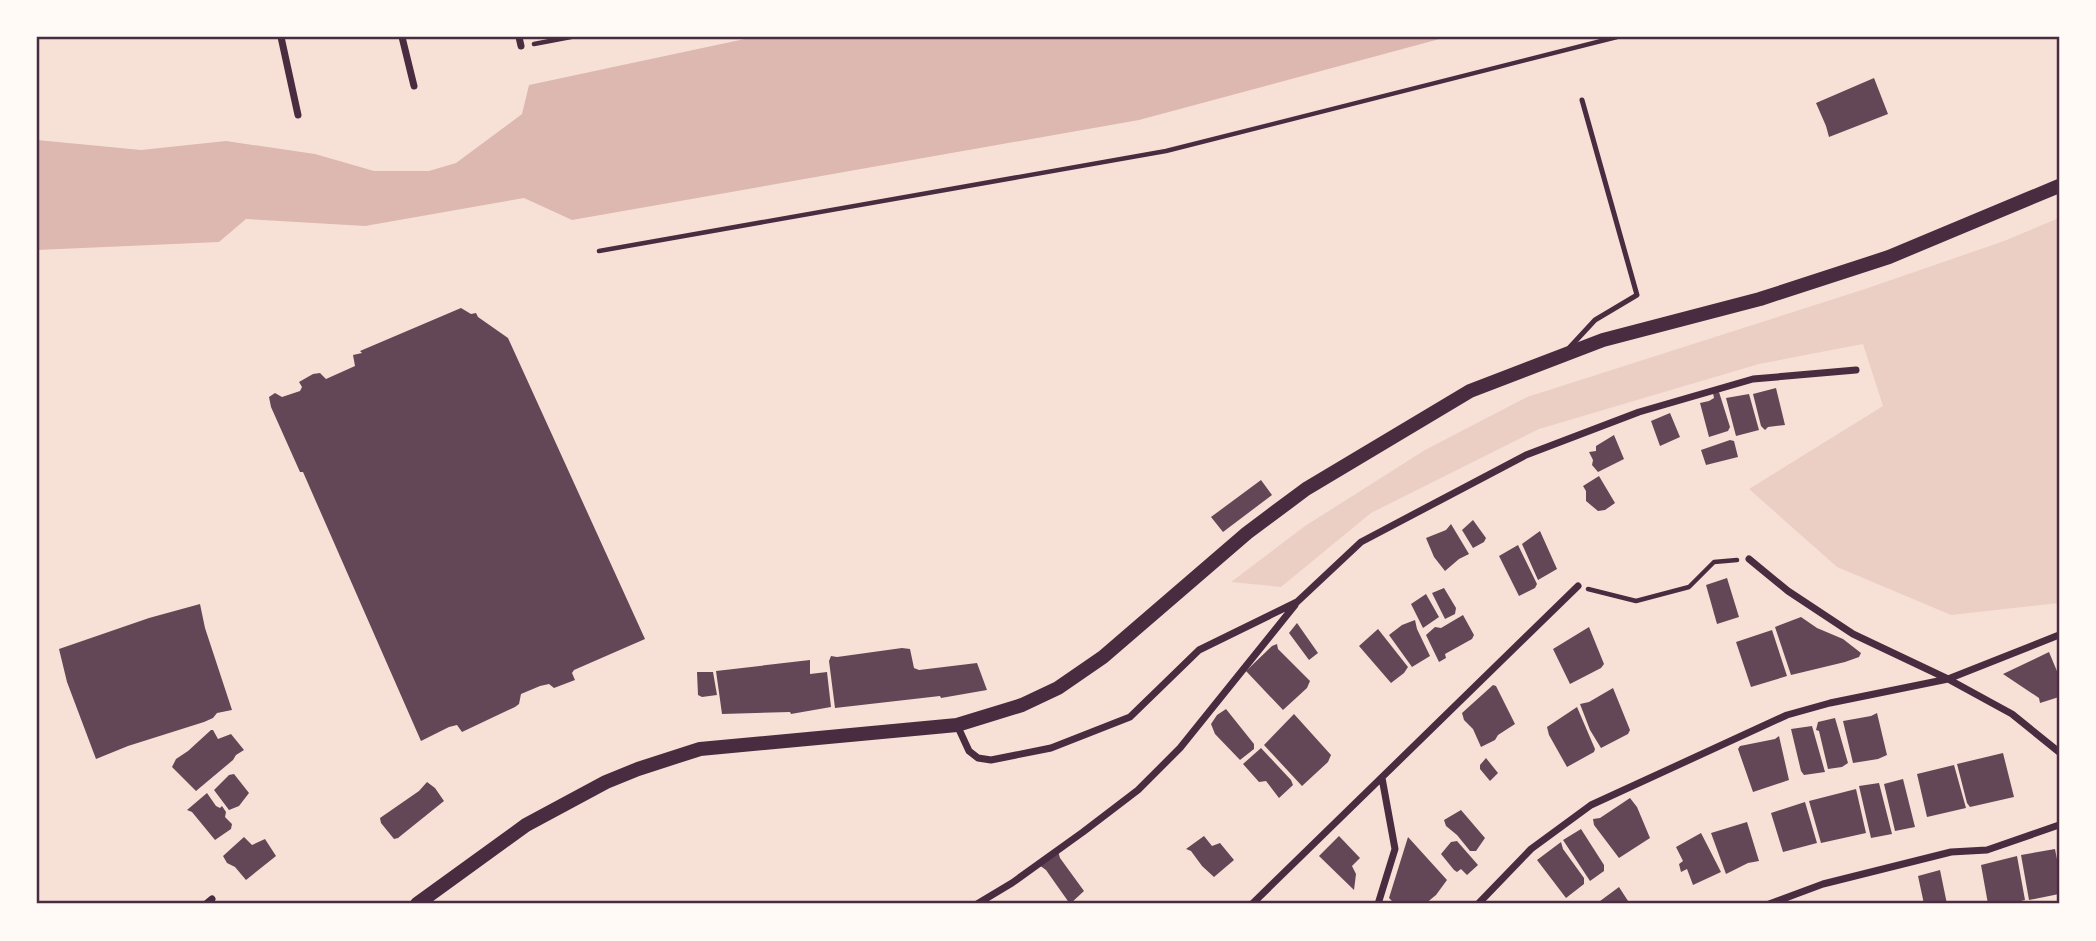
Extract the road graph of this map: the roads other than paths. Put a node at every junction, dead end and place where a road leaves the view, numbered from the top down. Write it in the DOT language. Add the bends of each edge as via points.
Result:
graph roads {
  1 [pos="281,37"];
  2 [pos="402,37"];
  3 [pos="519,37"];
  4 [pos="521,46"];
  5 [pos="414,86"];
  6 [pos="1581,100"];
  7 [pos="298,115"];
  8 [pos="2059,186"];
  9 [pos="1563,355"];
  10 [pos="1856,370"];
  11 [pos="1749,559"];
  12 [pos="1578,586"];
  13 [pos="1297,603"];
  14 [pos="2059,635"];
  15 [pos="1948,679"];
  16 [pos="957,725"];
  17 [pos="2059,752"];
  18 [pos="1382,778"];
  19 [pos="2059,825"];
  20 [pos="417,904"];
  21 [pos="977,904"];
  22 [pos="1252,904"];
  23 [pos="1378,904"];
  24 [pos="1478,904"];
  25 [pos="1769,904"];
  1 -- 7 [label="street"];
  2 -- 5 [label="street"];
  3 -- 4 [label="street"];
  6 -- 9 [label="lane" via="1637,295 1595,320"];
  8 -- 9 [label="main road" via="1889,257"];
  9 -- 16 [label="main road" via="1469,391 1306,489 1247,533 1103,657 1058,688 1022,705"];
  10 -- 13 [label="street" via="1753,379 1639,412 1527,455 1361,542"];
  11 -- 15 [label="street" via="1853,634"];
  12 -- 18 [label="street"];
  13 -- 16 [label="street" via="1199,650 1130,717 1051,748 991,760 978,758 969,751"];
  13 -- 21 [label="street" via="1180,748 1138,790"];
  14 -- 15 [label="street"];
  15 -- 17 [label="street" via="2012,714"];
  15 -- 24 [label="street" via="1787,715 1591,805 1531,849"];
  16 -- 20 [label="main road" via="700,749 638,769 526,825"];
  18 -- 22 [label="street"];
  18 -- 23 [label="street" via="1395,849"];
  19 -- 25 [label="street" via="1987,850 1951,852 1823,884"];
}
